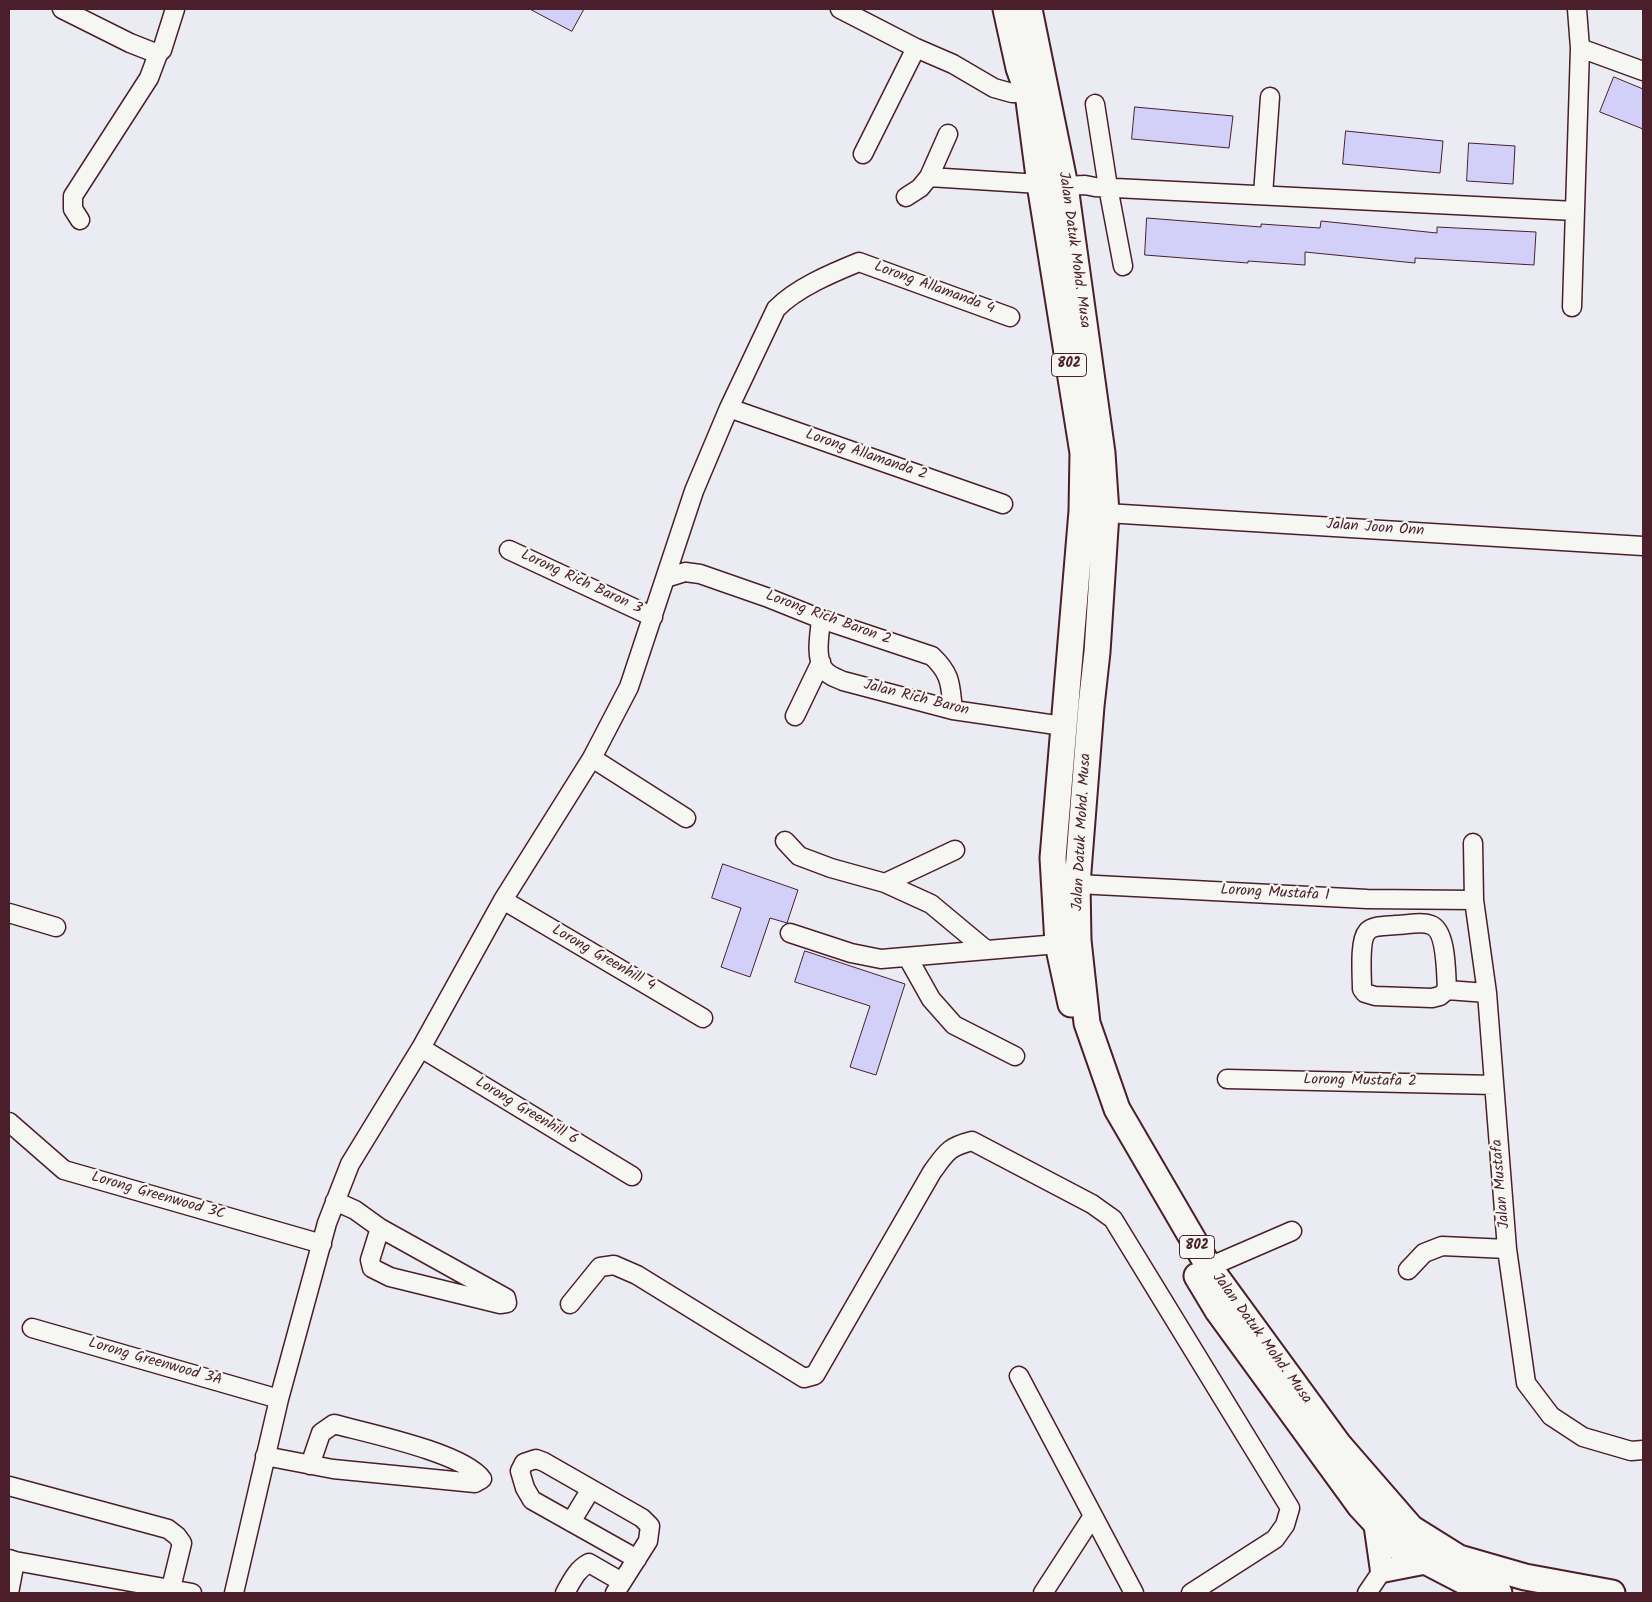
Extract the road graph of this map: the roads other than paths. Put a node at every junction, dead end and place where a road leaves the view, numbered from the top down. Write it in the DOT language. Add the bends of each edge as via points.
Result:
graph roads {
  1 [pos="62,9"];
  2 [pos="175,9"];
  3 [pos="840,9"];
  4 [pos="1006,9"];
  5 [pos="1029,9"];
  6 [pos="1578,9"];
  7 [pos="916,48"];
  8 [pos="1580,48"];
  9 [pos="158,54"];
  10 [pos="1643,71"];
  11 [pos="1028,93"];
  12 [pos="1270,97"];
  13 [pos="1094,104"];
  14 [pos="948,134"];
  15 [pos="863,154"];
  16 [pos="929,177"];
  17 [pos="1040,184"];
  18 [pos="1065,186"];
  19 [pos="1108,186"];
  20 [pos="1263,194"];
  21 [pos="906,198"];
  22 [pos="1575,211"];
  23 [pos="80,220"];
  24 [pos="1123,266"];
  25 [pos="1572,307"];
  26 [pos="1010,317"];
  27 [pos="729,408"];
  28 [pos="1003,504"];
  29 [pos="1106,513"];
  30 [pos="1643,546"];
  31 [pos="509,550"];
  32 [pos="666,578"];
  33 [pos="653,617"];
  34 [pos="821,619"];
  35 [pos="821,662"];
  36 [pos="1091,706"];
  37 [pos="953,710"];
  38 [pos="795,716"];
  39 [pos="1063,726"];
  40 [pos="592,758"];
  41 [pos="686,818"];
  42 [pos="785,841"];
  43 [pos="1473,843"];
  44 [pos="955,850"];
  45 [pos="885,882"];
  46 [pos="1077,884"];
  47 [pos="1367,899"];
  48 [pos="503,900"];
  49 [pos="1474,900"];
  50 [pos="9,913"];
  51 [pos="1383,926"];
  52 [pos="56,927"];
  53 [pos="790,933"];
  54 [pos="1058,944"];
  55 [pos="984,949"];
  56 [pos="908,958"];
  57 [pos="1447,990"];
  58 [pos="1487,993"];
  59 [pos="703,1018"];
  60 [pos="420,1048"];
  61 [pos="1015,1056"];
  62 [pos="1227,1080"];
  63 [pos="1494,1085"];
  64 [pos="9,1122"];
  65 [pos="632,1176"];
  66 [pos="335,1201"];
  67 [pos="380,1228"];
  68 [pos="1292,1231"];
  69 [pos="322,1244"];
  70 [pos="1507,1249"];
  71 [pos="1208,1267"];
  72 [pos="1408,1270"];
  73 [pos="570,1304"];
  74 [pos="32,1328"];
  75 [pos="1019,1376"];
  76 [pos="279,1399"];
  77 [pos="1643,1450"];
  78 [pos="265,1456"];
  79 [pos="310,1465"];
  80 [pos="9,1486"];
  81 [pos="591,1489"];
  82 [pos="1093,1516"];
  83 [pos="571,1522"];
  84 [pos="1375,1522"];
  85 [pos="637,1559"];
  86 [pos="12,1560"];
  87 [pos="1428,1562"];
  88 [pos="1382,1571"];
  89 [pos="171,1588"];
  90 [pos="619,1588"];
  91 [pos="9,1593"];
  92 [pos="192,1593"];
  93 [pos="234,1593"];
  94 [pos="565,1593"];
  95 [pos="1043,1593"];
  96 [pos="1134,1593"];
  97 [pos="1191,1593"];
  98 [pos="1367,1593"];
  99 [pos="1499,1593"];
  100 [pos="1612,1593"];
  1 -- 9 [label="street"];
  2 -- 9 [label="street"];
  3 -- 7 [label="street"];
  4 -- 11 [label="highway, Jalan Datuk Mohd. Musa / 802"];
  5 -- 18 [label="highway, Jalan Datuk Mohd. Musa / 802"];
  6 -- 8 [label="street"];
  7 -- 11 [label="street" via="953,64 994,88"];
  7 -- 15 [label="street"];
  8 -- 10 [label="street"];
  8 -- 22 [label="street"];
  9 -- 23 [label="street" via="149,78 73,196 73,209"];
  11 -- 17 [label="highway, Jalan Datuk Mohd. Musa / 802"];
  12 -- 20 [label="street"];
  13 -- 19 [label="street"];
  14 -- 16 [label="street"];
  16 -- 17 [label="street"];
  16 -- 21 [label="street"];
  17 -- 39 [label="highway, Jalan Datuk Mohd. Musa / 802" via="1083,453 1082,511"];
  18 -- 19 [label="street"];
  18 -- 29 [label="highway, Jalan Datuk Mohd. Musa / 802" via="1102,453"];
  19 -- 20 [label="street"];
  19 -- 24 [label="street"];
  20 -- 22 [label="street"];
  22 -- 25 [label="street"];
  26 -- 27 [label="street, Lorong Allamanda 4" via="859,262 786,298 776,309"];
  27 -- 28 [label="street, Lorong Allamanda 2"];
  27 -- 32 [label="street" via="694,491"];
  29 -- 30 [label="street, Jalan Joon Onn"];
  29 -- 36 [label="highway, Jalan Datuk Mohd. Musa / 802"];
  31 -- 33 [label="street, Lorong Rich Baron 3"];
  32 -- 33 [label="street"];
  32 -- 34 [label="street, Lorong Rich Baron 2" via="684,572 700,574"];
  33 -- 40 [label="street" via="629,687"];
  34 -- 35 [label="street"];
  34 -- 37 [label="street, Lorong Rich Baron 2" via="932,656 949,678"];
  35 -- 37 [label="street, Jalan Rich Baron" via="831,676 843,681"];
  35 -- 38 [label="street"];
  36 -- 39 [label="highway" via="1075,724"];
  36 -- 46 [label="highway, Jalan Datuk Mohd. Musa / 802"];
  37 -- 39 [label="street, Jalan Rich Baron"];
  39 -- 54 [label="highway, Jalan Datuk Mohd. Musa / 802" via="1052,858"];
  40 -- 41 [label="street"];
  40 -- 48 [label="street"];
  42 -- 45 [label="street" via="799,856"];
  43 -- 49 [label="street, Jalan Mustafa"];
  44 -- 45 [label="street"];
  45 -- 55 [label="street" via="931,904"];
  46 -- 47 [label="street, Lorong Mustafa 1"];
  46 -- 71 [label="highway, Jalan Datuk Mohd. Musa / 802" via="1078,940 1090,1032 1117,1109"];
  47 -- 49 [label="street, Lorong Mustafa 1"];
  47 -- 51 [label="street"];
  48 -- 59 [label="street, Lorong Greenhill 4"];
  48 -- 60 [label="street"];
  49 -- 58 [label="street, Jalan Mustafa"];
  50 -- 52 [label="street"];
  51 -- 57 [label="street" via="1424,924 1436,928 1443,941"];
  51 -- 57 [label="street" via="1365,933 1362,989 1365,994 1432,998"];
  53 -- 56 [label="street" via="851,953 881,959"];
  54 -- 55 [label="street"];
  54 -- 84 [label="highway, Jalan Datuk Mohd. Musa / 802" via="1075,1025 1105,1121 1218,1311"];
  55 -- 56 [label="street"];
  56 -- 61 [label="street" via="931,999 954,1025"];
  57 -- 58 [label="street"];
  58 -- 63 [label="street, Jalan Mustafa"];
  60 -- 65 [label="street, Lorong Greenhill 6"];
  60 -- 66 [label="street" via="350,1164"];
  62 -- 63 [label="street, Lorong Mustafa 2"];
  63 -- 70 [label="street, Jalan Mustafa"];
  64 -- 69 [label="street, Lorong Greenwood 3C" via="64,1170"];
  66 -- 67 [label="street" via="355,1210"];
  66 -- 69 [label="street"];
  67 -- 67 [label="street" via="506,1298 508,1303 500,1304 390,1277 372,1268 370,1260"];
  68 -- 71 [label="street"];
  69 -- 76 [label="street"];
  70 -- 72 [label="street" via="1442,1246 1424,1253"];
  70 -- 77 [label="street, Jalan Mustafa" via="1526,1383 1551,1416 1583,1437 1631,1451"];
  71 -- 100 [label="highway, Jalan Datuk Mohd. Musa / 802" via="1339,1445 1410,1528 1459,1558 1525,1577"];
  73 -- 97 [label="street" via="600,1267 614,1265 637,1275 804,1378 815,1375 932,1172 956,1145 972,1142 1092,1204 1113,1219 1290,1508 1285,1525 1275,1539"];
  74 -- 76 [label="street, Lorong Greenwood 3A"];
  75 -- 82 [label="street"];
  76 -- 78 [label="street"];
  78 -- 79 [label="street"];
  78 -- 93 [label="street"];
  79 -- 79 [label="street" via="475,1483 482,1479 443,1453 334,1424 321,1432"];
  80 -- 89 [label="street" via="168,1530 182,1544"];
  81 -- 83 [label="street"];
  81 -- 83 [label="street" via="544,1462 536,1459 524,1463 520,1471 532,1500"];
  81 -- 85 [label="street" via="642,1518 650,1526 648,1541"];
  82 -- 95 [label="street"];
  82 -- 96 [label="street"];
  83 -- 85 [label="street"];
  84 -- 87 [label="highway, Jalan Datuk Mohd. Musa / 802" via="1398,1547"];
  84 -- 88 [label="main road"];
  85 -- 90 [label="street"];
  86 -- 89 [label="street"];
  86 -- 91 [label="street"];
  87 -- 88 [label="main road"];
  87 -- 99 [label="highway, Jalan Datuk Mohd. Musa / 802" via="1480,1589"];
  88 -- 98 [label="street"];
  89 -- 92 [label="street"];
  90 -- 94 [label="street" via="589,1563 575,1575"];
}
